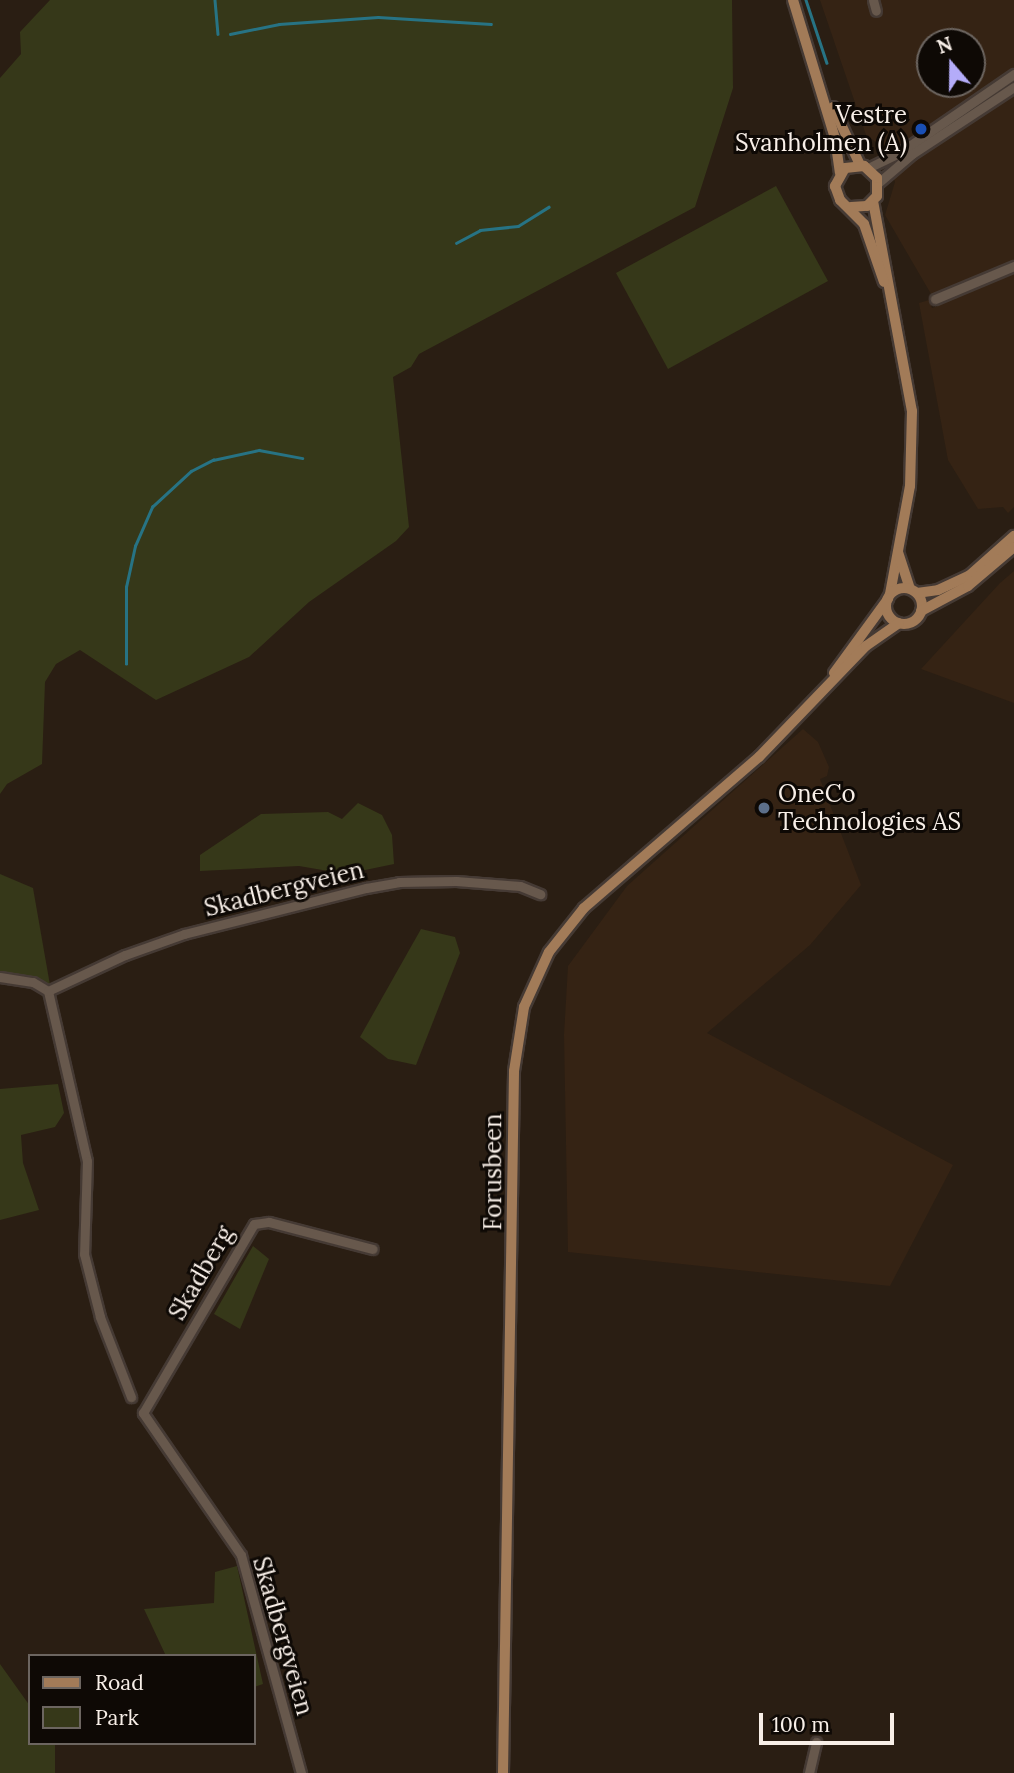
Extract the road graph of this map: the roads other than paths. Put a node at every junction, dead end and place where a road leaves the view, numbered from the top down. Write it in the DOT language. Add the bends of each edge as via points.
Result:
graph roads {
  1 [pos="793,0"];
  2 [pos="873,0"];
  3 [pos="876,11"];
  4 [pos="806,39"];
  5 [pos="1014,74"];
  6 [pos="1014,87"];
  7 [pos="864,167"];
  8 [pos="840,173"];
  9 [pos="878,183"];
  10 [pos="873,201"];
  11 [pos="851,207"];
  12 [pos="1014,266"];
  13 [pos="935,299"];
  14 [pos="896,314"];
  15 [pos="1014,537"];
  16 [pos="1014,547"];
  17 [pos="897,548"];
  18 [pos="913,591"];
  19 [pos="889,597"];
  20 [pos="921,611"];
  21 [pos="899,622"];
  22 [pos="820,695"];
  23 [pos="540,894"];
  24 [pos="0,977"];
  25 [pos="48,991"];
  26 [pos="373,1249"];
  27 [pos="131,1396"];
  28 [pos="143,1413"];
  29 [pos="816,1742"];
  30 [pos="301,1773"];
  31 [pos="503,1773"];
  32 [pos="809,1773"];
  1 -- 4 [label="main road"];
  2 -- 3 [label="street"];
  4 -- 7 [label="main road" via="849,148"];
  4 -- 8 [label="main road" via="838,148"];
  5 -- 7 [label="street" via="909,147"];
  6 -- 9 [label="street" via="912,154"];
  7 -- 8 [label="main road"];
  7 -- 9 [label="main road"];
  8 -- 11 [label="main road" via="837,196"];
  9 -- 10 [label="main road"];
  10 -- 11 [label="main road"];
  10 -- 14 [label="main road, Forusbeen"];
  11 -- 14 [label="main road, Forusbeen" via="867,231"];
  12 -- 13 [label="street"];
  14 -- 17 [label="main road, Forusbeen" via="909,377 913,435 910,486"];
  15 -- 18 [label="main road" via="970,575 938,590"];
  16 -- 20 [label="main road" via="968,586"];
  17 -- 18 [label="main road, Forusbeen"];
  17 -- 19 [label="main road, Forusbeen"];
  18 -- 19 [label="main road"];
  18 -- 20 [label="main road"];
  19 -- 21 [label="main road" via="890,616"];
  19 -- 22 [label="main road, Forusbeen"];
  20 -- 21 [label="main road" via="911,622"];
  21 -- 22 [label="main road, Forusbeen" via="874,638"];
  22 -- 31 [label="main road, Forusbeen" via="759,757 584,908 548,952 524,1007 514,1071"];
  23 -- 25 [label="street, Skadbergveien" via="520,886 456,881 377,886 184,934"];
  24 -- 25 [label="street" via="33,982"];
  25 -- 27 [label="street" via="87,1161 84,1254 104,1329"];
  26 -- 28 [label="street, Skadberg" via="269,1222 254,1224"];
  28 -- 30 [label="street, Skadbergveien" via="241,1555"];
  29 -- 32 [label="street"];
}
